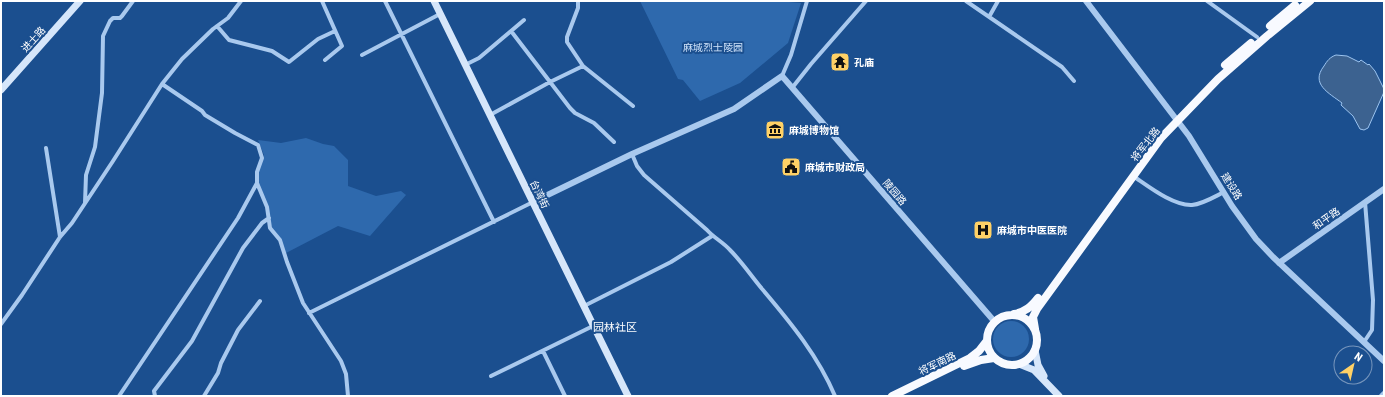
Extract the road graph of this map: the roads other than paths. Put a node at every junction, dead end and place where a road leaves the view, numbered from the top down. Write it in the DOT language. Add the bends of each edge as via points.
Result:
graph roads {
  1 [pos="74,1"];
  2 [pos="80,1"];
  3 [pos="133,1"];
  4 [pos="241,1"];
  5 [pos="322,1"];
  6 [pos="385,1"];
  7 [pos="434,1"];
  8 [pos="578,1"];
  9 [pos="807,1"];
  10 [pos="866,1"];
  11 [pos="966,1"];
  12 [pos="998,1"];
  13 [pos="1086,1"];
  14 [pos="1207,1"];
  15 [pos="1301,1"];
  16 [pos="1310,1"];
  17 [pos="440,14"];
  18 [pos="989,17"];
  19 [pos="524,20"];
  20 [pos="217,26"];
  21 [pos="335,31"];
  22 [pos="511,31"];
  23 [pos="401,35"];
  24 [pos="1257,37"];
  25 [pos="362,55"];
  26 [pos="325,60"];
  27 [pos="465,65"];
  28 [pos="583,66"];
  29 [pos="782,76"];
  30 [pos="1074,81"];
  31 [pos="550,82"];
  32 [pos="1,83"];
  33 [pos="162,84"];
  34 [pos="792,88"];
  35 [pos="1,90"];
  36 [pos="633,106"];
  37 [pos="490,115"];
  38 [pos="1176,118"];
  39 [pos="614,142"];
  40 [pos="46,148"];
  41 [pos="632,154"];
  42 [pos="1132,176"];
  43 [pos="256,183"];
  44 [pos="1384,189"];
  45 [pos="1224,192"];
  46 [pos="533,202"];
  47 [pos="1365,202"];
  48 [pos="85,203"];
  49 [pos="269,218"];
  50 [pos="494,222"];
  51 [pos="712,236"];
  52 [pos="60,237"];
  53 [pos="1280,263"];
  54 [pos="260,301"];
  55 [pos="584,306"];
  56 [pos="309,313"];
  57 [pos="1014,314"];
  58 [pos="994,321"];
  59 [pos="1,324"];
  60 [pos="593,326"];
  61 [pos="1035,328"];
  62 [pos="986,342"];
  63 [pos="1364,342"];
  64 [pos="1035,350"];
  65 [pos="543,351"];
  66 [pos="994,358"];
  67 [pos="1384,361"];
  68 [pos="1019,364"];
  69 [pos="491,376"];
  70 [pos="1048,383"];
  71 [pos="1384,394"];
  72 [pos="119,396"];
  73 [pos="156,396"];
  74 [pos="204,396"];
  75 [pos="348,396"];
  76 [pos="565,396"];
  77 [pos="626,396"];
  78 [pos="835,396"];
  79 [pos="892,396"];
  80 [pos="904,396"];
  81 [pos="1060,396"];
  82 [pos="1382,396"];
  1 -- 32 [label="main road, 进士路"];
  2 -- 35 [label="main road, 进士路"];
  3 -- 48 [label="street" via="120,18 113,18 110,21 103,36 102,94 95,147 86,175"];
  4 -- 20 [label="street" via="228,18"];
  5 -- 21 [label="street"];
  6 -- 23 [label="street"];
  7 -- 17 [label="main road, 台湾街"];
  8 -- 28 [label="street" via="567,42"];
  9 -- 29 [label="street"];
  10 -- 34 [label="street"];
  11 -- 18 [label="street"];
  12 -- 18 [label="street"];
  13 -- 38 [label="street, 建设路"];
  14 -- 24 [label="street"];
  15 -- 24 [label="highway, 将军北路"];
  16 -- 38 [label="highway, 将军北路" via="1242,57"];
  17 -- 23 [label="street"];
  17 -- 27 [label="main road, 台湾街"];
  18 -- 30 [label="street" via="1062,67"];
  19 -- 22 [label="street"];
  20 -- 21 [label="street" via="229,40 272,51 288,62 318,39"];
  20 -- 33 [label="street" via="182,59"];
  21 -- 26 [label="street" via="342,46"];
  22 -- 27 [label="street" via="479,58"];
  22 -- 31 [label="street"];
  23 -- 25 [label="street"];
  23 -- 50 [label="street"];
  24 -- 38 [label="highway, 将军北路" via="1214,75"];
  27 -- 37 [label="main road, 台湾街"];
  28 -- 31 [label="street"];
  28 -- 36 [label="street"];
  29 -- 34 [label="street, 陵园路"];
  29 -- 41 [label="street" via="734,109"];
  31 -- 37 [label="street"];
  31 -- 39 [label="street" via="575,113 594,122"];
  33 -- 43 [label="street" via="205,115 258,145 262,158"];
  33 -- 48 [label="street"];
  34 -- 58 [label="street, 陵园路"];
  37 -- 46 [label="main road, 台湾街"];
  38 -- 42 [label="highway, 将军北路"];
  38 -- 45 [label="street, 建设路"];
  38 -- 57 [label="highway, 将军北路" via="1157,134 1032,305 1023,312"];
  40 -- 52 [label="street"];
  41 -- 46 [label="street"];
  41 -- 51 [label="street" via="644,174"];
  42 -- 45 [label="street" via="1182,204 1202,203"];
  42 -- 61 [label="highway, 将军北路" via="1037,309 1033,317"];
  43 -- 49 [label="street" via="267,206"];
  43 -- 72 [label="street" via="238,218"];
  44 -- 47 [label="street, 和平路"];
  45 -- 53 [label="street, 建设路" via="1248,229"];
  46 -- 50 [label="street"];
  46 -- 55 [label="main road, 台湾街"];
  47 -- 53 [label="street, 和平路"];
  47 -- 63 [label="street" via="1373,300 1372,330"];
  48 -- 52 [label="street"];
  49 -- 56 [label="street" via="270,228 280,240"];
  49 -- 73 [label="street" via="262,223 244,248 192,341 154,391"];
  50 -- 56 [label="street"];
  51 -- 55 [label="street" via="671,262"];
  51 -- 78 [label="street" via="729,248 785,317 819,364"];
  52 -- 59 [label="street"];
  53 -- 63 [label="street, 建设路"];
  54 -- 74 [label="street" via="238,330"];
  55 -- 60 [label="main road, 台湾街"];
  56 -- 75 [label="street" via="341,361 346,374"];
  57 -- 58 [label="highway"];
  57 -- 61 [label="highway" via="1026,319"];
  58 -- 62 [label="highway" via="987,333"];
  60 -- 65 [label="street"];
  60 -- 77 [label="main road, 台湾街"];
  61 -- 64 [label="highway"];
  62 -- 66 [label="highway"];
  62 -- 79 [label="highway, 将军南路" via="970,358"];
  63 -- 67 [label="street, 建设路"];
  64 -- 68 [label="highway" via="1027,360"];
  64 -- 70 [label="main road" via="1038,365"];
  65 -- 69 [label="street"];
  65 -- 76 [label="street"];
  66 -- 68 [label="highway" via="1006,364"];
  66 -- 80 [label="highway, 将军南路" via="969,364"];
  68 -- 70 [label="main road" via="1034,370"];
  70 -- 81 [label="main road"];
  71 -- 82 [label="street"];
}
